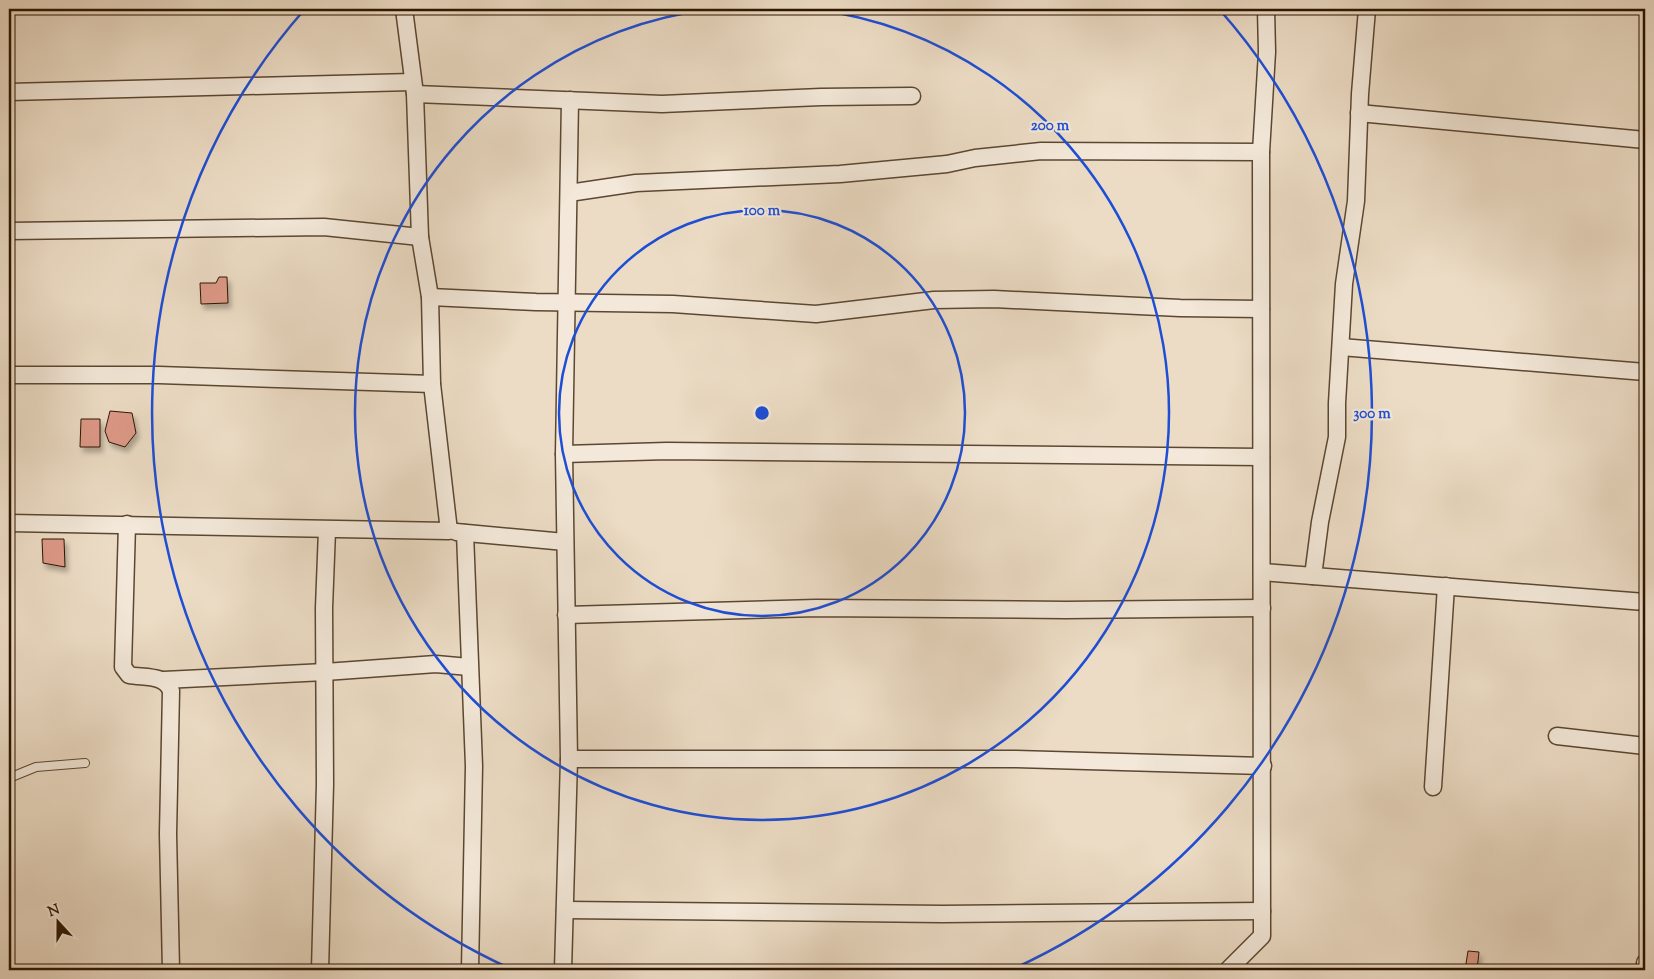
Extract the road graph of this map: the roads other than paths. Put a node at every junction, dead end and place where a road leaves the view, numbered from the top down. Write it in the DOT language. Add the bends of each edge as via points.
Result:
graph roads {
  1 [pos="404,9"];
  2 [pos="1266,9"];
  3 [pos="1367,9"];
  4 [pos="413,88"];
  5 [pos="9,92"];
  6 [pos="912,96"];
  7 [pos="570,100"];
  8 [pos="1359,113"];
  9 [pos="1645,140"];
  10 [pos="1261,152"];
  11 [pos="569,193"];
  12 [pos="9,231"];
  13 [pos="420,237"];
  14 [pos="430,297"];
  15 [pos="567,303"];
  16 [pos="1261,309"];
  17 [pos="1341,347"];
  18 [pos="1645,372"];
  19 [pos="9,375"];
  20 [pos="432,384"];
  21 [pos="564,454"];
  22 [pos="1261,457"];
  23 [pos="9,522"];
  24 [pos="126,524"];
  25 [pos="327,530"];
  26 [pos="457,532"];
  27 [pos="565,542"];
  28 [pos="1262,572"];
  29 [pos="1314,576"];
  30 [pos="1446,586"];
  31 [pos="1645,602"];
  32 [pos="1262,608"];
  33 [pos="566,615"];
  34 [pos="469,667"];
  35 [pos="325,672"];
  36 [pos="164,680"];
  37 [pos="1557,736"];
  38 [pos="1645,746"];
  39 [pos="569,758"];
  40 [pos="85,763"];
  41 [pos="1263,766"];
  42 [pos="9,778"];
  43 [pos="1433,787"];
  44 [pos="565,910"];
  45 [pos="1262,911"];
  46 [pos="1645,964"];
  47 [pos="171,970"];
  48 [pos="320,970"];
  49 [pos="470,970"];
  50 [pos="563,970"];
  51 [pos="1228,970"];
  52 [pos="1645,970"];
  1 -- 4 [label="street"];
  2 -- 10 [label="street" via="1267,52"];
  3 -- 8 [label="street"];
  4 -- 5 [label="street"];
  4 -- 7 [label="street"];
  4 -- 13 [label="street"];
  6 -- 7 [label="street" via="662,104"];
  7 -- 11 [label="street"];
  8 -- 9 [label="street"];
  8 -- 17 [label="street" via="1356,201 1344,284"];
  10 -- 11 [label="street" via="1041,151 840,174 636,183"];
  10 -- 16 [label="street"];
  11 -- 15 [label="street"];
  12 -- 13 [label="street" via="324,227"];
  13 -- 14 [label="street"];
  14 -- 15 [label="street"];
  14 -- 20 [label="street"];
  15 -- 16 [label="street" via="673,304 816,314 934,300 994,299"];
  15 -- 21 [label="street"];
  16 -- 22 [label="street"];
  17 -- 18 [label="street"];
  17 -- 29 [label="street" via="1337,437 1320,522"];
  19 -- 20 [label="street" via="160,375"];
  20 -- 26 [label="street"];
  21 -- 22 [label="street" via="666,451"];
  21 -- 27 [label="street"];
  22 -- 28 [label="street"];
  23 -- 24 [label="street"];
  24 -- 25 [label="street"];
  24 -- 36 [label="street" via="123,667 129,675"];
  25 -- 26 [label="street"];
  25 -- 35 [label="street"];
  26 -- 27 [label="street"];
  26 -- 34 [label="street"];
  27 -- 33 [label="street"];
  28 -- 29 [label="street"];
  28 -- 32 [label="street"];
  29 -- 30 [label="street"];
  30 -- 31 [label="street"];
  30 -- 43 [label="street"];
  32 -- 33 [label="street" via="816,608"];
  32 -- 41 [label="street"];
  33 -- 39 [label="street"];
  34 -- 35 [label="street" via="436,664"];
  34 -- 49 [label="street" via="474,766"];
  35 -- 36 [label="street"];
  35 -- 48 [label="street"];
  36 -- 47 [label="street" via="171,691 168,834"];
  37 -- 38 [label="street"];
  39 -- 41 [label="street" via="1016,759"];
  39 -- 44 [label="street"];
  40 -- 42 [label="lane" via="36,767"];
  41 -- 45 [label="street"];
  44 -- 45 [label="street" via="932,914"];
  44 -- 50 [label="street"];
  45 -- 51 [label="street" via="1262,936"];
  46 -- 52 [label="street"];
}
